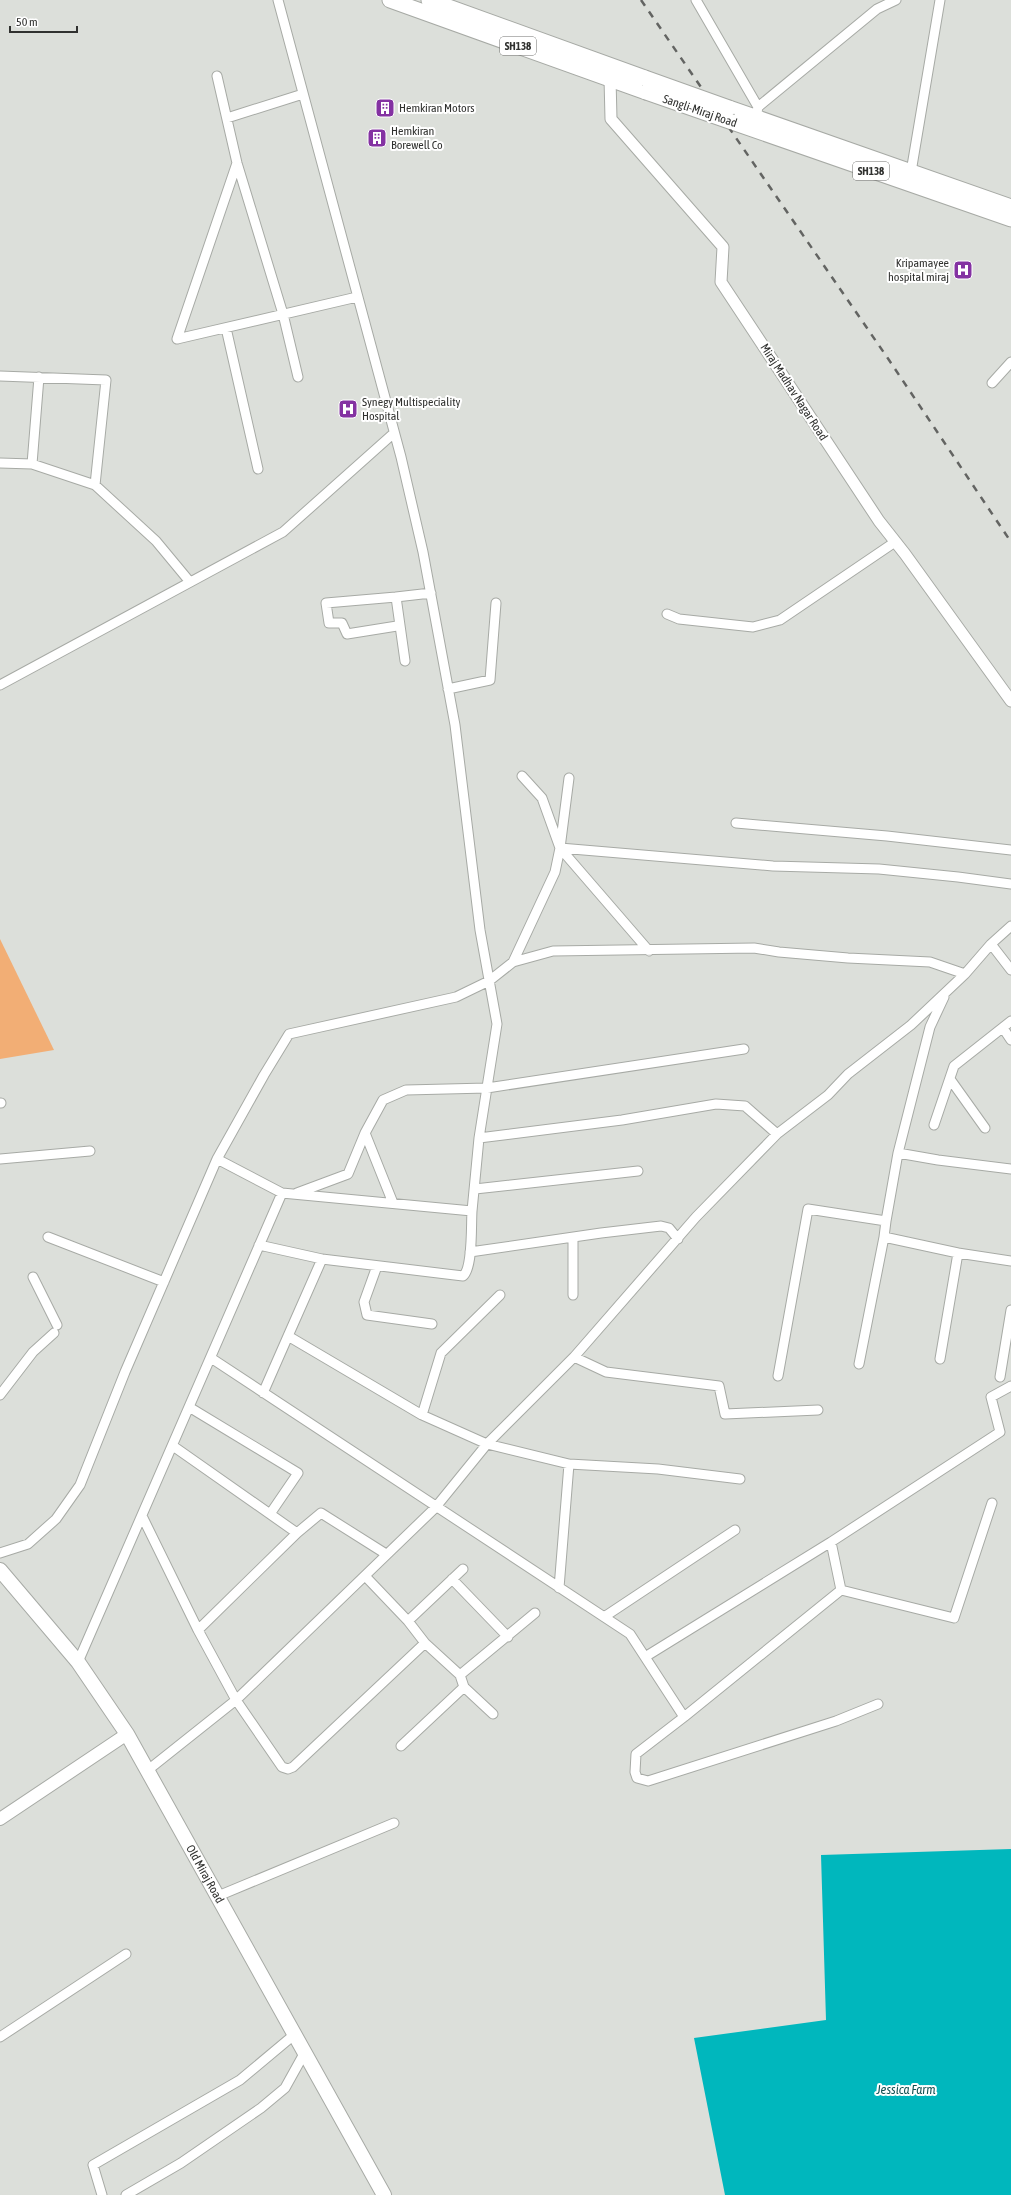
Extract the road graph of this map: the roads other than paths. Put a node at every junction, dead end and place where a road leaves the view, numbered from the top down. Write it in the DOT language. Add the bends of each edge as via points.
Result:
graph roads {
  1 [pos="278,0"];
  2 [pos="390,0"];
  3 [pos="429,0"];
  4 [pos="696,0"];
  5 [pos="896,0"];
  6 [pos="940,0"];
  7 [pos="217,76"];
  8 [pos="610,78"];
  9 [pos="642,82"];
  10 [pos="303,94"];
  11 [pos="227,118"];
  12 [pos="754,118"];
  13 [pos="237,163"];
  14 [pos="911,172"];
  15 [pos="1011,207"];
  16 [pos="1011,219"];
  17 [pos="357,297"];
  18 [pos="283,314"];
  19 [pos="226,328"];
  20 [pos="1011,362"];
  21 [pos="0,376"];
  22 [pos="39,377"];
  23 [pos="298,377"];
  24 [pos="992,383"];
  25 [pos="394,433"];
  26 [pos="0,463"];
  27 [pos="32,464"];
  28 [pos="258,469"];
  29 [pos="95,485"];
  30 [pos="895,542"];
  31 [pos="190,582"];
  32 [pos="431,593"];
  33 [pos="396,597"];
  34 [pos="496,603"];
  35 [pos="667,614"];
  36 [pos="397,626"];
  37 [pos="405,661"];
  38 [pos="0,685"];
  39 [pos="448,689"];
  40 [pos="1011,701"];
  41 [pos="522,776"];
  42 [pos="569,778"];
  43 [pos="736,823"];
  44 [pos="560,848"];
  45 [pos="1011,850"];
  46 [pos="1011,884"];
  47 [pos="1011,926"];
  48 [pos="991,944"];
  49 [pos="649,951"];
  50 [pos="512,962"];
  51 [pos="1011,970"];
  52 [pos="965,974"];
  53 [pos="489,981"];
  54 [pos="946,992"];
  55 [pos="1011,1021"];
  56 [pos="1003,1028"];
  57 [pos="1011,1040"];
  58 [pos="744,1049"];
  59 [pos="950,1079"];
  60 [pos="487,1088"];
  61 [pos="934,1125"];
  62 [pos="985,1128"];
  63 [pos="365,1134"];
  64 [pos="777,1134"];
  65 [pos="480,1138"];
  66 [pos="90,1151"];
  67 [pos="898,1153"];
  68 [pos="0,1159"];
  69 [pos="217,1159"];
  70 [pos="1011,1169"];
  71 [pos="638,1171"];
  72 [pos="476,1189"];
  73 [pos="282,1193"];
  74 [pos="293,1194"];
  75 [pos="393,1203"];
  76 [pos="472,1211"];
  77 [pos="886,1221"];
  78 [pos="884,1237"];
  79 [pos="48,1238"];
  80 [pos="574,1238"];
  81 [pos="678,1239"];
  82 [pos="259,1245"];
  83 [pos="470,1252"];
  84 [pos="958,1253"];
  85 [pos="322,1259"];
  86 [pos="1011,1261"];
  87 [pos="377,1266"];
  88 [pos="33,1277"];
  89 [pos="164,1282"];
  90 [pos="500,1295"];
  91 [pos="573,1296"];
  92 [pos="1011,1310"];
  93 [pos="432,1324"];
  94 [pos="288,1336"];
  95 [pos="574,1357"];
  96 [pos="211,1358"];
  97 [pos="940,1359"];
  98 [pos="859,1364"];
  99 [pos="778,1376"];
  100 [pos="1000,1377"];
  101 [pos="1011,1386"];
  102 [pos="263,1393"];
  103 [pos="0,1395"];
  104 [pos="189,1407"];
  105 [pos="818,1410"];
  106 [pos="422,1415"];
  107 [pos="487,1444"];
  108 [pos="172,1446"];
  109 [pos="569,1464"];
  110 [pos="740,1479"];
  111 [pos="992,1503"];
  112 [pos="435,1508"];
  113 [pos="270,1514"];
  114 [pos="142,1516"];
  115 [pos="734,1530"];
  116 [pos="297,1532"];
  117 [pos="831,1542"];
  118 [pos="0,1553"];
  119 [pos="386,1554"];
  120 [pos="463,1569"];
  121 [pos="0,1570"];
  122 [pos="366,1577"];
  123 [pos="452,1579"];
  124 [pos="559,1588"];
  125 [pos="841,1590"];
  126 [pos="535,1614"];
  127 [pos="604,1618"];
  128 [pos="408,1621"];
  129 [pos="198,1630"];
  130 [pos="508,1638"];
  131 [pos="425,1643"];
  132 [pos="645,1657"];
  133 [pos="78,1662"];
  134 [pos="460,1675"];
  135 [pos="464,1687"];
  136 [pos="236,1700"];
  137 [pos="878,1704"];
  138 [pos="493,1714"];
  139 [pos="684,1717"];
  140 [pos="128,1734"];
  141 [pos="401,1746"];
  142 [pos="148,1770"];
  143 [pos="0,1818"];
  144 [pos="394,1823"];
  145 [pos="218,1896"];
  146 [pos="126,1954"];
  147 [pos="294,2034"];
  148 [pos="0,2037"];
  149 [pos="305,2052"];
  150 [pos="102,2195"];
  151 [pos="126,2195"];
  152 [pos="384,2195"];
  1 -- 10 [label="street"];
  2 -- 8 [label="highway, Sangli-Miraj Road / SH138"];
  3 -- 9 [label="highway, Sangli-Miraj Road"];
  4 -- 12 [label="street"];
  5 -- 12 [label="street" via="877,9"];
  6 -- 14 [label="street"];
  7 -- 11 [label="street"];
  8 -- 9 [label="highway, Sangli-Miraj Road / SH138"];
  8 -- 30 [label="street, Miraj Madhav Nagar Road" via="611,119 723,246 721,282"];
  9 -- 12 [label="highway, Sangli-Miraj Road / SH138, bridge" via="730,115"];
  10 -- 11 [label="street"];
  10 -- 17 [label="street"];
  11 -- 13 [label="street"];
  12 -- 14 [label="highway, Sangli-Miraj Road"];
  12 -- 16 [label="highway, Sangli-Miraj Road / SH138"];
  13 -- 18 [label="street"];
  13 -- 19 [label="street" via="177,340"];
  14 -- 15 [label="highway, Sangli-Miraj Road"];
  17 -- 18 [label="street"];
  17 -- 25 [label="street"];
  18 -- 19 [label="street"];
  18 -- 23 [label="street"];
  19 -- 28 [label="street"];
  20 -- 24 [label="street"];
  21 -- 22 [label="street"];
  22 -- 27 [label="street"];
  22 -- 29 [label="street" via="106,380"];
  25 -- 31 [label="street" via="284,532"];
  25 -- 32 [label="street"];
  26 -- 27 [label="street"];
  27 -- 29 [label="street"];
  29 -- 31 [label="street" via="156,541"];
  30 -- 35 [label="street" via="780,620 753,627 678,619"];
  30 -- 40 [label="street, Miraj Madhav Nagar Road"];
  31 -- 38 [label="street"];
  32 -- 33 [label="street"];
  32 -- 39 [label="street"];
  33 -- 36 [label="street" via="326,603 329,623 342,623 348,634"];
  33 -- 37 [label="street"];
  34 -- 39 [label="street" via="490,680"];
  39 -- 53 [label="street"];
  41 -- 44 [label="street" via="542,798"];
  42 -- 44 [label="street"];
  43 -- 45 [label="street"];
  44 -- 46 [label="street" via="773,866 879,869"];
  44 -- 49 [label="street"];
  44 -- 50 [label="street" via="555,872"];
  47 -- 48 [label="street"];
  48 -- 51 [label="street"];
  48 -- 52 [label="street"];
  49 -- 50 [label="street" via="553,951"];
  49 -- 52 [label="street" via="754,948 840,958 930,962"];
  50 -- 53 [label="street"];
  52 -- 54 [label="street"];
  53 -- 60 [label="street" via="497,1024"];
  53 -- 69 [label="street" via="456,997 289,1034"];
  54 -- 64 [label="street" via="911,1025 848,1074 828,1096"];
  54 -- 67 [label="street" via="930,1027"];
  55 -- 56 [label="street"];
  56 -- 57 [label="street"];
  56 -- 59 [label="street" via="954,1066"];
  58 -- 60 [label="street"];
  59 -- 61 [label="street"];
  59 -- 62 [label="street"];
  60 -- 63 [label="street" via="406,1090 383,1100"];
  60 -- 65 [label="street"];
  63 -- 74 [label="street" via="348,1174"];
  63 -- 75 [label="street"];
  64 -- 65 [label="street" via="745,1106 716,1104 616,1121"];
  64 -- 81 [label="street"];
  65 -- 72 [label="street"];
  66 -- 68 [label="street"];
  67 -- 70 [label="street"];
  67 -- 77 [label="street"];
  69 -- 73 [label="street"];
  69 -- 89 [label="street"];
  71 -- 72 [label="street"];
  72 -- 76 [label="street"];
  73 -- 74 [label="street"];
  73 -- 82 [label="street"];
  74 -- 75 [label="street"];
  75 -- 76 [label="street"];
  76 -- 83 [label="street"];
  77 -- 78 [label="street"];
  77 -- 99 [label="street" via="808,1209"];
  78 -- 84 [label="street"];
  78 -- 98 [label="street"];
  79 -- 89 [label="street"];
  80 -- 81 [label="street" via="662,1226 669,1228"];
  80 -- 83 [label="street"];
  80 -- 91 [label="street"];
  81 -- 95 [label="street"];
  82 -- 85 [label="street"];
  82 -- 96 [label="street"];
  83 -- 87 [label="street" via="467,1271 463,1276"];
  84 -- 86 [label="street"];
  84 -- 97 [label="street"];
  85 -- 87 [label="street"];
  85 -- 94 [label="street"];
  87 -- 93 [label="street" via="364,1302 367,1315"];
  88 -- 103 [label="street" via="56,1329 33,1352"];
  89 -- 118 [label="street" via="80,1485 56,1518 28,1544"];
  90 -- 106 [label="street" via="441,1353"];
  92 -- 100 [label="street"];
  94 -- 102 [label="street"];
  94 -- 106 [label="street"];
  95 -- 105 [label="street" via="606,1372 719,1386 725,1414"];
  95 -- 107 [label="street"];
  96 -- 102 [label="street"];
  96 -- 104 [label="street"];
  101 -- 117 [label="street" via="991,1397 1000,1432"];
  102 -- 112 [label="street"];
  104 -- 108 [label="street"];
  104 -- 113 [label="street" via="298,1473"];
  106 -- 107 [label="street"];
  107 -- 109 [label="street"];
  107 -- 112 [label="street"];
  108 -- 113 [label="street"];
  108 -- 114 [label="street"];
  109 -- 110 [label="street" via="658,1469"];
  109 -- 124 [label="street"];
  111 -- 125 [label="street" via="954,1618"];
  112 -- 119 [label="street"];
  112 -- 124 [label="street"];
  113 -- 116 [label="street"];
  114 -- 129 [label="street"];
  114 -- 133 [label="street"];
  115 -- 127 [label="street"];
  116 -- 119 [label="street" via="321,1513"];
  116 -- 129 [label="street"];
  117 -- 125 [label="street"];
  117 -- 132 [label="street"];
  119 -- 122 [label="street"];
  120 -- 123 [label="street"];
  121 -- 133 [label="main road, Old Miraj Road"];
  122 -- 128 [label="street"];
  122 -- 136 [label="street"];
  123 -- 128 [label="street"];
  123 -- 130 [label="street"];
  124 -- 127 [label="street"];
  125 -- 139 [label="street"];
  126 -- 130 [label="street"];
  127 -- 132 [label="street" via="630,1634"];
  128 -- 131 [label="street"];
  129 -- 136 [label="street"];
  130 -- 134 [label="street"];
  131 -- 134 [label="street"];
  131 -- 136 [label="street" via="288,1769 282,1767"];
  132 -- 139 [label="street"];
  133 -- 140 [label="main road, Old Miraj Road"];
  134 -- 135 [label="street"];
  135 -- 138 [label="street"];
  135 -- 141 [label="street"];
  136 -- 142 [label="street"];
  137 -- 139 [label="street" via="836,1721 705,1764 648,1781 638,1778 635,1772 636,1754"];
  140 -- 142 [label="main road, Old Miraj Road"];
  140 -- 143 [label="main road"];
  142 -- 145 [label="main road, Old Miraj Road"];
  144 -- 145 [label="street"];
  145 -- 147 [label="main road, Old Miraj Road"];
  146 -- 148 [label="street"];
  147 -- 149 [label="main road, Old Miraj Road"];
  147 -- 150 [label="street" via="240,2080 93,2165"];
  149 -- 151 [label="street" via="285,2088 261,2108 181,2163"];
  149 -- 152 [label="main road, Old Miraj Road"];
}
